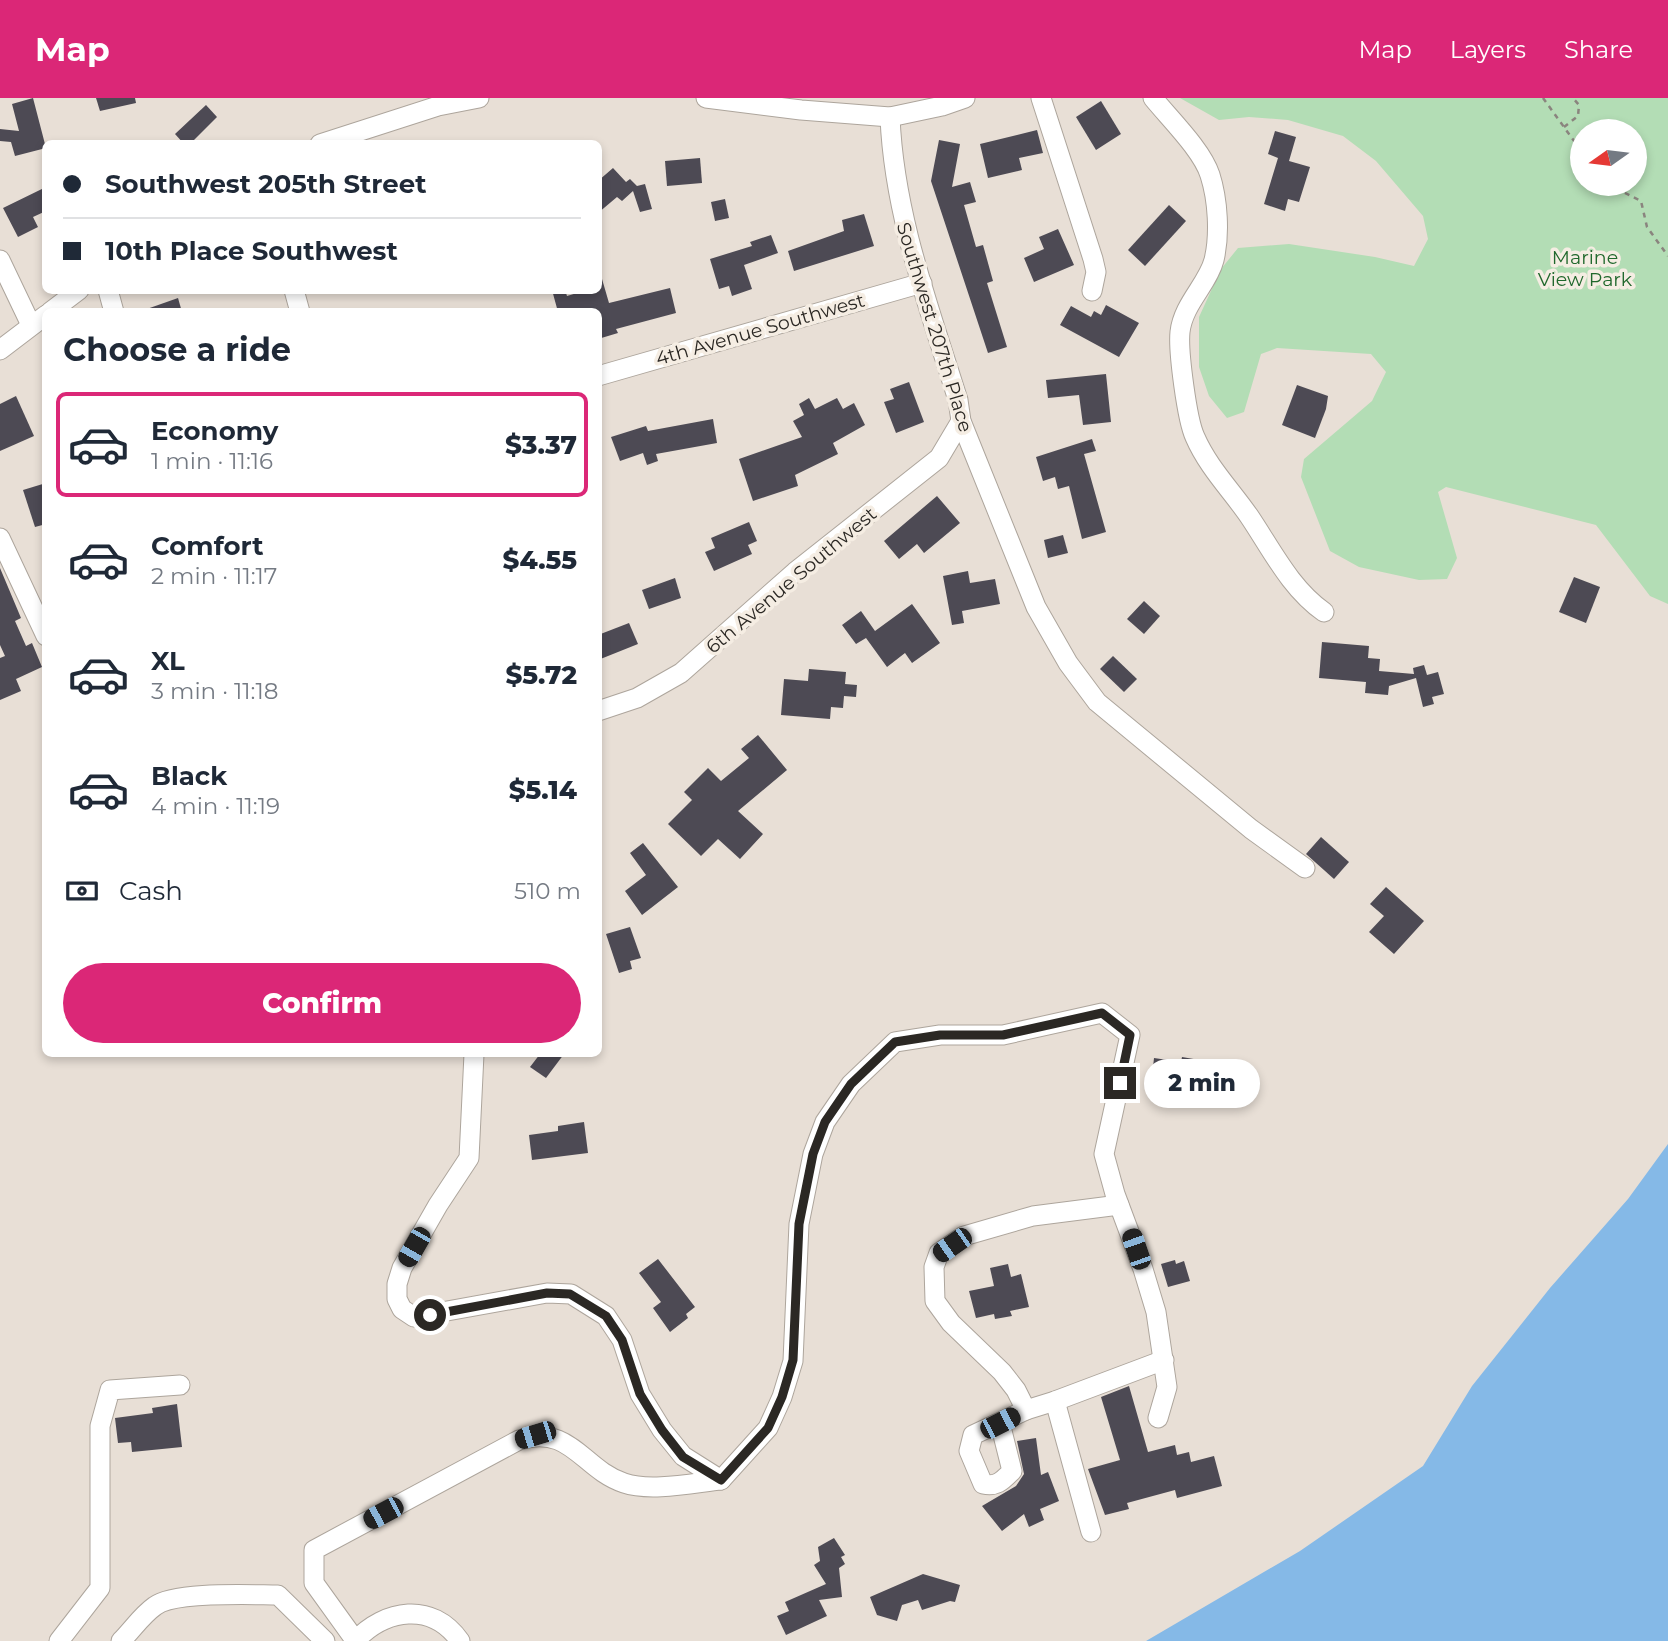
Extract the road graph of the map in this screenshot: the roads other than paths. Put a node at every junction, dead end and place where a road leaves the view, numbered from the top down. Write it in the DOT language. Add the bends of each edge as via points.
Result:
graph roads {
  1 [pos="479,98"];
  2 [pos="706,98"];
  3 [pos="965,98"];
  4 [pos="1041,98"];
  5 [pos="1153,98"];
  6 [pos="932,103"];
  7 [pos="890,117"];
  8 [pos="332,140"];
  9 [pos="0,260"];
  10 [pos="922,283"];
  11 [pos="1092,291"];
  12 [pos="74,294"];
  13 [pos="55,308"];
  14 [pos="38,320"];
  15 [pos="0,350"];
  16 [pos="602,375"];
  17 [pos="961,421"];
  18 [pos="0,538"];
  19 [pos="1324,612"];
  20 [pos="42,627"];
  21 [pos="602,710"];
  22 [pos="1305,868"];
  23 [pos="474,1057"];
  24 [pos="1119,1205"];
  25 [pos="1164,1360"];
  26 [pos="180,1385"];
  27 [pos="1055,1401"];
  28 [pos="1026,1410"];
  29 [pos="1158,1418"];
  30 [pos="1000,1423"];
  31 [pos="721,1480"];
  32 [pos="1091,1532"];
  33 [pos="59,1641"];
  34 [pos="121,1641"];
  35 [pos="325,1641"];
  36 [pos="355,1641"];
  37 [pos="460,1641"];
  1 -- 8 [label="street" via="438,106"];
  2 -- 7 [label="street"];
  3 -- 6 [label="street"];
  4 -- 11 [label="street" via="1093,258"];
  5 -- 19 [label="street" via="1209,174 1217,218 1214,261 1191,300 1180,332 1194,435 1284,572 1304,598"];
  6 -- 7 [label="street"];
  7 -- 10 [label="street, Southwest 207th Place" via="901,211"];
  9 -- 14 [label="street"];
  10 -- 16 [label="street, 4th Avenue Southwest"];
  10 -- 17 [label="street, Southwest 207th Place"];
  12 -- 13 [label="street"];
  14 -- 15 [label="street"];
  17 -- 21 [label="street, 6th Avenue Southwest" via="939,458 795,572 681,673 637,698"];
  17 -- 22 [label="street, Southwest 207th Place" via="1036,607 1097,702"];
  18 -- 20 [label="street"];
  23 -- 31 [label="street" via="470,1158 402,1268 397,1299 402,1309 414,1317 547,1293 570,1294 606,1316 622,1340 640,1394 683,1457"];
  24 -- 25 [label="street" via="1156,1312"];
  24 -- 28 [label="street" via="1033,1216 964,1236 939,1254 934,1267 935,1301 1002,1372"];
  24 -- 31 [label="street" via="1104,1154 1130,1035 1102,1013 1003,1035 940,1035 895,1042 851,1084 825,1122 813,1154 799,1224 793,1360 768,1428"];
  25 -- 27 [label="street"];
  25 -- 29 [label="street" via="1167,1387"];
  26 -- 33 [label="street" via="110,1390 100,1426 100,1588"];
  27 -- 28 [label="street"];
  27 -- 32 [label="street"];
  28 -- 30 [label="street"];
  31 -- 36 [label="street" via="627,1485 548,1435 519,1440 314,1550 314,1583"];
  34 -- 35 [label="street" via="156,1604 239,1594 278,1595"];
  36 -- 37 [label="street" via="371,1625 392,1615 414,1614 436,1620"];
}
